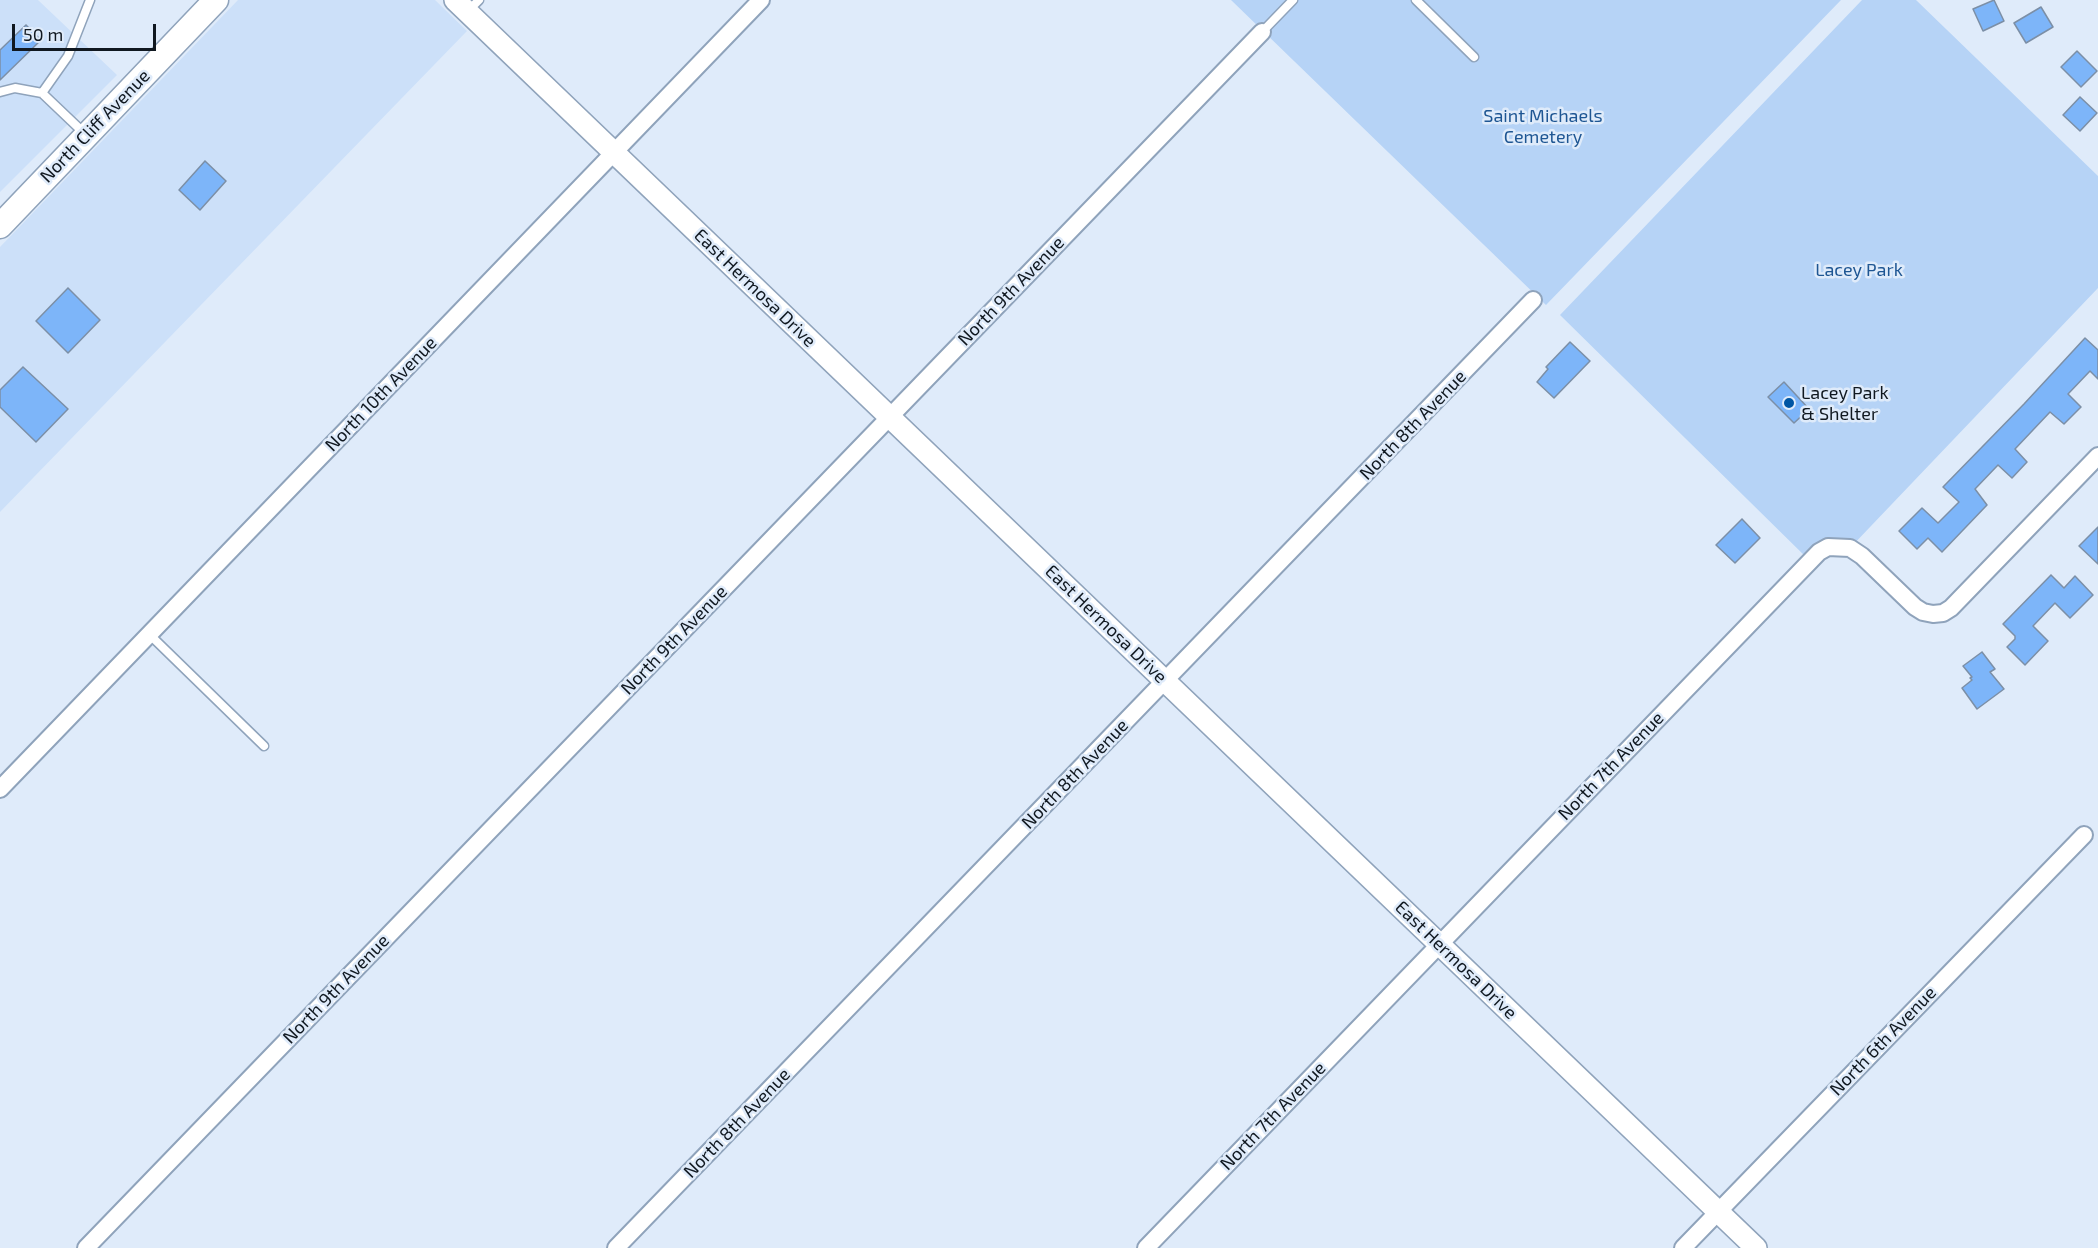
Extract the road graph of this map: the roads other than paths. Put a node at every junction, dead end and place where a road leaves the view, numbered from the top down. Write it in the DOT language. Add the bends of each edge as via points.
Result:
graph roads {
  1 [pos="90,0"];
  2 [pos="216,0"];
  3 [pos="761,0"];
  4 [pos="1293,0"];
  5 [pos="1416,0"];
  6 [pos="467,4"];
  7 [pos="1262,32"];
  8 [pos="1474,57"];
  9 [pos="0,92"];
  10 [pos="42,93"];
  11 [pos="86,136"];
  12 [pos="614,152"];
  13 [pos="0,226"];
  14 [pos="1533,300"];
  15 [pos="890,417"];
  16 [pos="2098,456"];
  17 [pos="149,634"];
  18 [pos="1165,681"];
  19 [pos="264,746"];
  20 [pos="0,789"];
  21 [pos="2084,835"];
  22 [pos="1439,944"];
  23 [pos="1718,1212"];
  24 [pos="86,1248"];
  25 [pos="616,1248"];
  26 [pos="1146,1248"];
  27 [pos="1683,1248"];
  28 [pos="1756,1248"];
  1 -- 10 [label="lane" via="68,56"];
  2 -- 11 [label="main road, North Cliff Avenue"];
  3 -- 12 [label="street, North 10th Avenue"];
  4 -- 7 [label="lane"];
  5 -- 8 [label="lane"];
  6 -- 12 [label="street, East Hermosa Drive"];
  7 -- 15 [label="street, North 9th Avenue"];
  9 -- 10 [label="lane" via="15,88"];
  10 -- 11 [label="lane"];
  11 -- 13 [label="main road, North Cliff Avenue"];
  12 -- 15 [label="street, East Hermosa Drive"];
  12 -- 17 [label="street, North 10th Avenue"];
  14 -- 18 [label="street, North 8th Avenue"];
  15 -- 18 [label="street, East Hermosa Drive"];
  15 -- 24 [label="street, North 9th Avenue"];
  16 -- 22 [label="street, North 7th Avenue" via="1943,613 1923,612 1915,607 1850,548 1828,547 1819,552"];
  17 -- 19 [label="lane"];
  17 -- 20 [label="street, North 10th Avenue"];
  18 -- 22 [label="street, East Hermosa Drive"];
  18 -- 25 [label="street, North 8th Avenue"];
  21 -- 23 [label="street, North 6th Avenue"];
  22 -- 23 [label="street, East Hermosa Drive"];
  22 -- 26 [label="street, North 7th Avenue"];
  23 -- 27 [label="street, North 6th Avenue"];
  23 -- 28 [label="street, East Hermosa Drive"];
}
